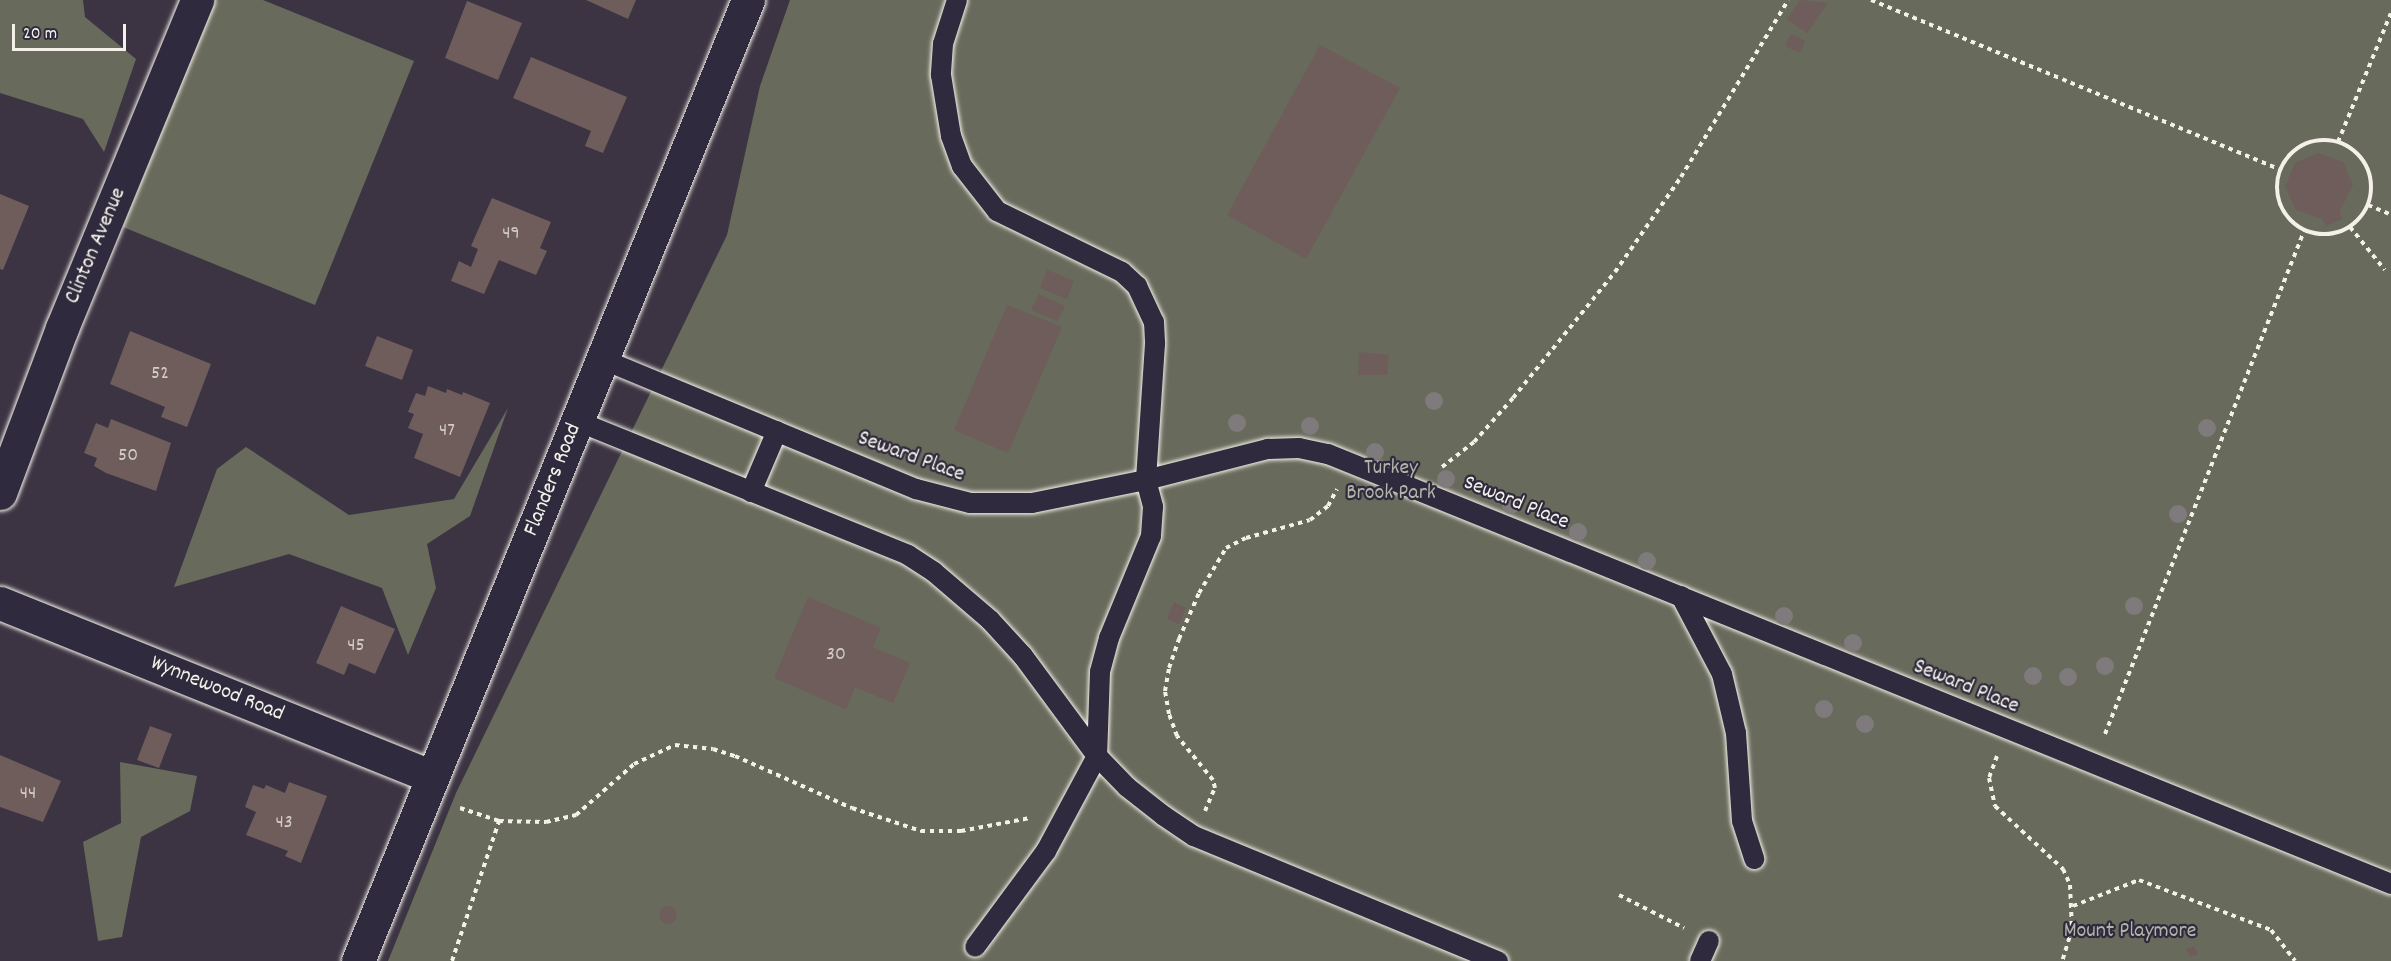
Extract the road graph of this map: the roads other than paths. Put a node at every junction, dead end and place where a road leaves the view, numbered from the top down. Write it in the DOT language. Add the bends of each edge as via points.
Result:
graph roads {
  1 [pos="197,0"];
  2 [pos="748,0"];
  3 [pos="957,0"];
  4 [pos="602,359"];
  5 [pos="577,421"];
  6 [pos="777,430"];
  7 [pos="1146,480"];
  8 [pos="751,492"];
  9 [pos="0,493"];
  10 [pos="1681,596"];
  11 [pos="0,603"];
  12 [pos="1097,756"];
  13 [pos="432,777"];
  14 [pos="1754,859"];
  15 [pos="2391,884"];
  16 [pos="1709,941"];
  17 [pos="975,947"];
  18 [pos="358,961"];
  19 [pos="1498,961"];
  20 [pos="1700,961"];
  1 -- 9 [label="main road, Clinton Avenue" via="66,317"];
  2 -- 4 [label="main road, Flanders Road"];
  3 -- 7 [label="lane" via="943,44 944,105 954,146 976,188 1006,216 1122,273 1148,302 1155,344"];
  4 -- 5 [label="main road, Flanders Road"];
  4 -- 6 [label="lane, Seward Place"];
  5 -- 8 [label="lane"];
  5 -- 13 [label="main road, Flanders Road"];
  6 -- 7 [label="lane, Seward Place" via="916,489 970,503 1032,503"];
  6 -- 8 [label="lane"];
  7 -- 10 [label="lane, Seward Place" via="1243,453 1288,447 1311,449"];
  7 -- 12 [label="lane" via="1153,507 1151,536 1109,638 1100,672"];
  8 -- 12 [label="lane" via="881,543 934,572 1023,656"];
  10 -- 14 [label="lane" via="1722,674 1736,733 1742,821"];
  10 -- 15 [label="lane, Seward Place"];
  11 -- 13 [label="main road, Wynnewood Road"];
  12 -- 17 [label="lane" via="1034,870"];
  12 -- 19 [label="lane" via="1126,787 1194,836"];
  13 -- 18 [label="main road, Flanders Road"];
  16 -- 20 [label="lane"];
}
